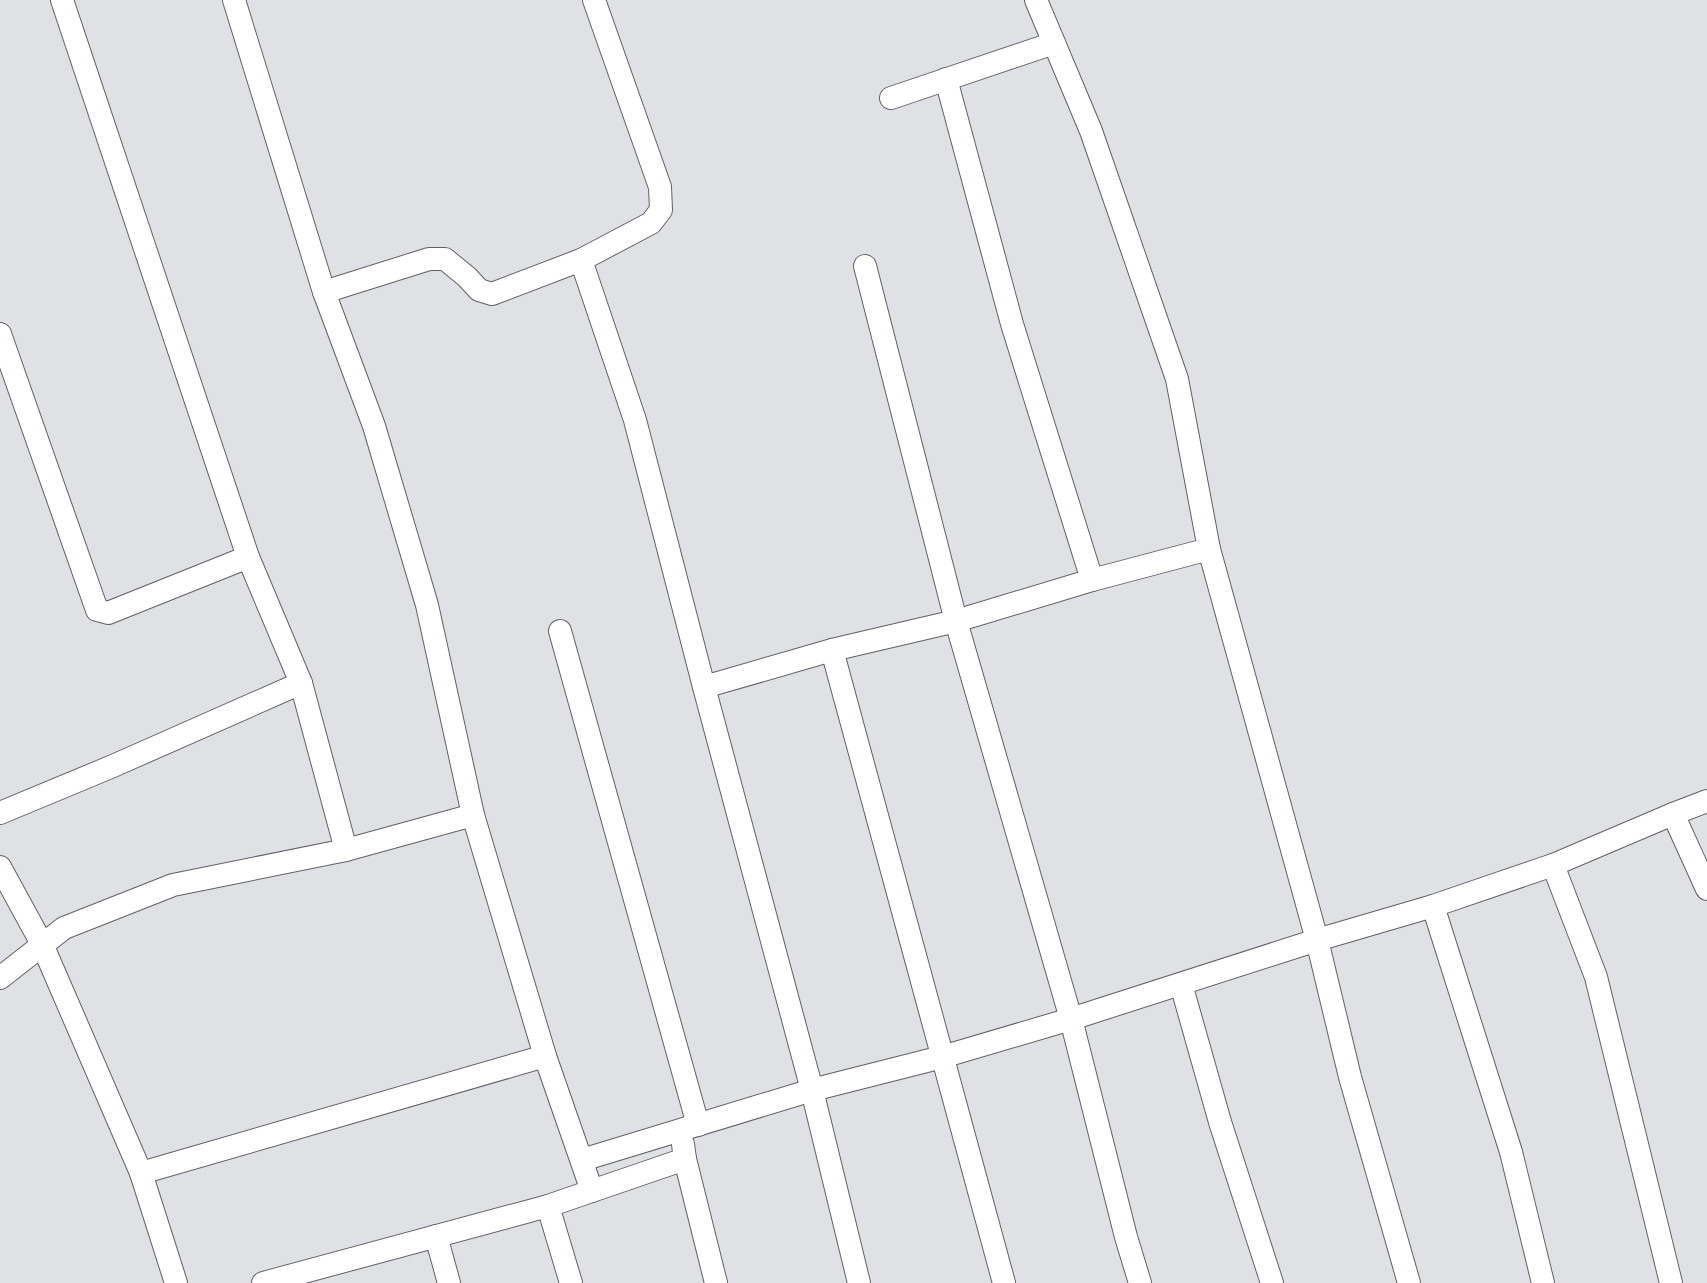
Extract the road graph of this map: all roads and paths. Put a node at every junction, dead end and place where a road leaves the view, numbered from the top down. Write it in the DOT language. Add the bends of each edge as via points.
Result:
graph roads {
  1 [pos="62,0"];
  2 [pos="234,0"];
  3 [pos="594,0"];
  4 [pos="1036,0"];
  5 [pos="1054,43"];
  6 [pos="946,79"];
  7 [pos="891,98"];
  8 [pos="582,260"];
  9 [pos="865,266"];
  10 [pos="324,292"];
  11 [pos="0,334"];
  12 [pos="1210,548"];
  13 [pos="248,558"];
  14 [pos="1092,580"];
  15 [pos="956,621"];
  16 [pos="560,631"];
  17 [pos="832,650"];
  18 [pos="301,683"];
  19 [pos="704,687"];
  20 [pos="1707,801"];
  21 [pos="0,813"];
  22 [pos="1673,814"];
  23 [pos="473,815"];
  24 [pos="346,850"];
  25 [pos="1553,866"];
  26 [pos="0,867"];
  27 [pos="1707,889"];
  28 [pos="1433,906"];
  29 [pos="1316,940"];
  30 [pos="42,944"];
  31 [pos="0,978"];
  32 [pos="1181,984"];
  33 [pos="1071,1019"];
  34 [pos="545,1056"];
  35 [pos="942,1057"];
  36 [pos="812,1090"];
  37 [pos="690,1128"];
  38 [pos="685,1158"];
  39 [pos="582,1160"];
  40 [pos="141,1173"];
  41 [pos="592,1191"];
  42 [pos="548,1206"];
  43 [pos="436,1236"];
  44 [pos="306,1278"];
  45 [pos="176,1283"];
  46 [pos="263,1283"];
  47 [pos="449,1283"];
  48 [pos="571,1283"];
  49 [pos="716,1283"];
  50 [pos="859,1283"];
  51 [pos="1004,1283"];
  52 [pos="1140,1283"];
  53 [pos="1272,1283"];
  54 [pos="1409,1283"];
  55 [pos="1543,1283"];
  56 [pos="1671,1283"];
  1 -- 13 [label="street"];
  2 -- 10 [label="street"];
  3 -- 8 [label="street" via="660,187 661,210 651,223"];
  4 -- 5 [label="street"];
  5 -- 6 [label="street"];
  5 -- 12 [label="street" via="1091,131 1177,379"];
  6 -- 7 [label="street"];
  6 -- 14 [label="street" via="1012,324"];
  8 -- 10 [label="street" via="492,294 479,290 445,259 429,259"];
  8 -- 19 [label="street" via="635,420"];
  9 -- 15 [label="street"];
  10 -- 23 [label="street" via="374,426 427,605"];
  11 -- 13 [label="street" via="97,610 108,613"];
  12 -- 14 [label="street"];
  12 -- 29 [label="street"];
  13 -- 18 [label="street"];
  14 -- 15 [label="street"];
  15 -- 17 [label="street"];
  15 -- 33 [label="street"];
  16 -- 37 [label="street"];
  17 -- 19 [label="street"];
  17 -- 35 [label="street"];
  18 -- 21 [label="street"];
  18 -- 24 [label="street"];
  19 -- 36 [label="street"];
  20 -- 22 [label="street"];
  22 -- 25 [label="street"];
  22 -- 27 [label="street"];
  23 -- 24 [label="street"];
  23 -- 34 [label="street"];
  24 -- 30 [label="street" via="173,885 64,928"];
  25 -- 28 [label="street"];
  25 -- 56 [label="street" via="1596,977"];
  26 -- 30 [label="street"];
  28 -- 29 [label="street"];
  28 -- 55 [label="street" via="1511,1152"];
  29 -- 32 [label="street"];
  29 -- 54 [label="street" via="1350,1078"];
  30 -- 31 [label="street"];
  30 -- 40 [label="street"];
  32 -- 33 [label="street"];
  32 -- 53 [label="street" via="1220,1122"];
  33 -- 35 [label="street"];
  33 -- 52 [label="street"];
  34 -- 39 [label="street"];
  34 -- 40 [label="street"];
  35 -- 36 [label="street"];
  35 -- 51 [label="street"];
  36 -- 37 [label="street"];
  36 -- 50 [label="street"];
  37 -- 38 [label="street"];
  37 -- 39 [label="street"];
  38 -- 41 [label="street"];
  38 -- 49 [label="street"];
  39 -- 41 [label="street"];
  40 -- 45 [label="street"];
  41 -- 42 [label="street"];
  42 -- 43 [label="street"];
  42 -- 48 [label="street"];
  43 -- 44 [label="street"];
  43 -- 47 [label="street"];
  44 -- 46 [label="street"];
}
